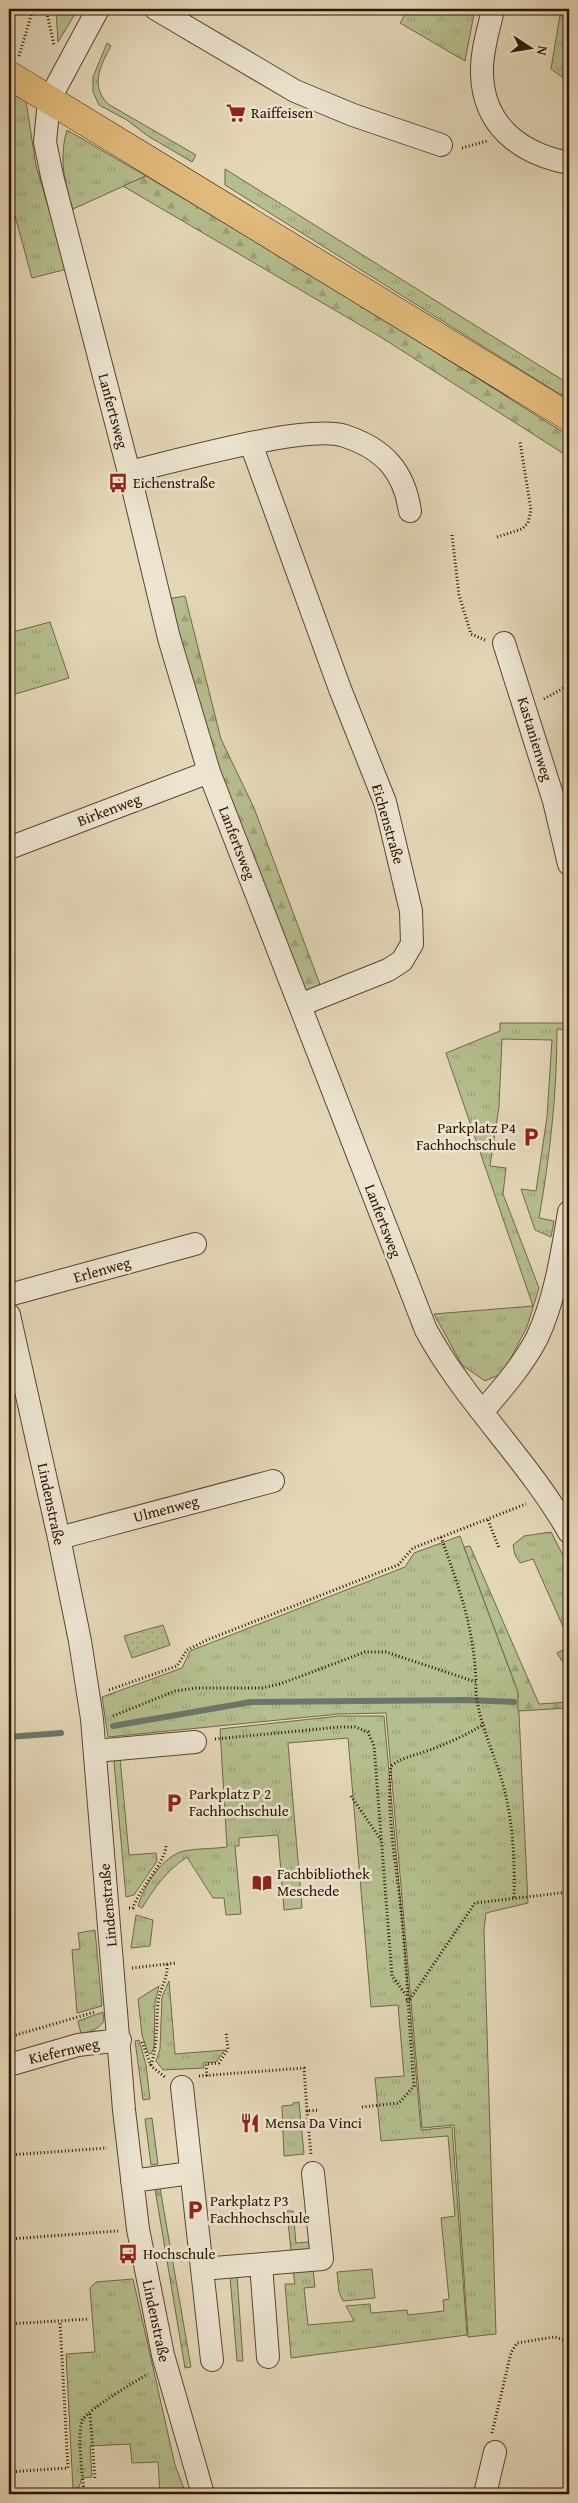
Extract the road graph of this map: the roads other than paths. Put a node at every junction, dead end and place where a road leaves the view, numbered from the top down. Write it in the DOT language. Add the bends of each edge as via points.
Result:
graph roads {
  1 [pos="98,9"];
  2 [pos="156,9"];
  3 [pos="493,9"];
  4 [pos="11,76"];
  5 [pos="49,100"];
  6 [pos="441,145"];
  7 [pos="569,163"];
  8 [pos="569,417"];
  9 [pos="251,444"];
  10 [pos="129,472"];
  11 [pos="410,511"];
  12 [pos="504,644"];
  13 [pos="210,772"];
  14 [pos="9,848"];
  15 [pos="569,864"];
  16 [pos="300,1005"];
  17 [pos="569,1212"];
  18 [pos="195,1244"];
  19 [pos="9,1295"];
  20 [pos="9,1315"];
  21 [pos="482,1412"];
  22 [pos="273,1481"];
  23 [pos="569,1532"];
  24 [pos="59,1538"];
  25 [pos="195,1742"];
  26 [pos="95,1751"];
  27 [pos="130,2038"];
  28 [pos="9,2065"];
  29 [pos="181,2081"];
  30 [pos="191,2172"];
  31 [pos="313,2173"];
  32 [pos="132,2181"];
  33 [pos="260,2264"];
  34 [pos="202,2269"];
  35 [pos="268,2357"];
  36 [pos="212,2360"];
  37 [pos="495,2452"];
  38 [pos="203,2494"];
  39 [pos="485,2494"];
  1 -- 5 [label="street"];
  2 -- 6 [label="street" via="295,91"];
  3 -- 7 [label="street" via="483,60 483,86 488,106 507,136 538,154"];
  4 -- 5 [label="main road"];
  5 -- 8 [label="main road"];
  5 -- 10 [label="street, Lanfertsweg" via="45,130 52,176"];
  9 -- 10 [label="street"];
  9 -- 11 [label="street" via="290,436 344,435 394,465 407,490"];
  9 -- 16 [label="street, Eichenstraße" via="340,689 385,802 411,911 412,944 402,961 388,970"];
  10 -- 13 [label="street, Lanfertsweg" via="169,638"];
  12 -- 15 [label="street, Kastanienweg" via="554,801"];
  13 -- 14 [label="street, Birkenweg"];
  13 -- 16 [label="street, Lanfertsweg"];
  16 -- 21 [label="street, Lanfertsweg" via="426,1330 449,1370"];
  17 -- 21 [label="street" via="558,1270 536,1339 504,1387"];
  18 -- 19 [label="street, Erlenweg"];
  20 -- 24 [label="street, Lindenstraße"];
  21 -- 23 [label="street, Lanfertsweg" via="547,1495"];
  22 -- 24 [label="street, Ulmenweg"];
  24 -- 26 [label="street, Lindenstraße" via="89,1696"];
  25 -- 26 [label="street"];
  26 -- 27 [label="street, Lindenstraße" via="116,2006"];
  27 -- 28 [label="street, Kiefernweg" via="78,2045"];
  27 -- 32 [label="street, Lindenstraße" via="128,2146"];
  29 -- 30 [label="street"];
  30 -- 32 [label="street"];
  30 -- 34 [label="street"];
  31 -- 33 [label="street" via="322,2259"];
  32 -- 38 [label="street, Lindenstraße" via="149,2292"];
  33 -- 34 [label="street"];
  33 -- 35 [label="street"];
  34 -- 36 [label="street"];
  37 -- 39 [label="street"];
}
